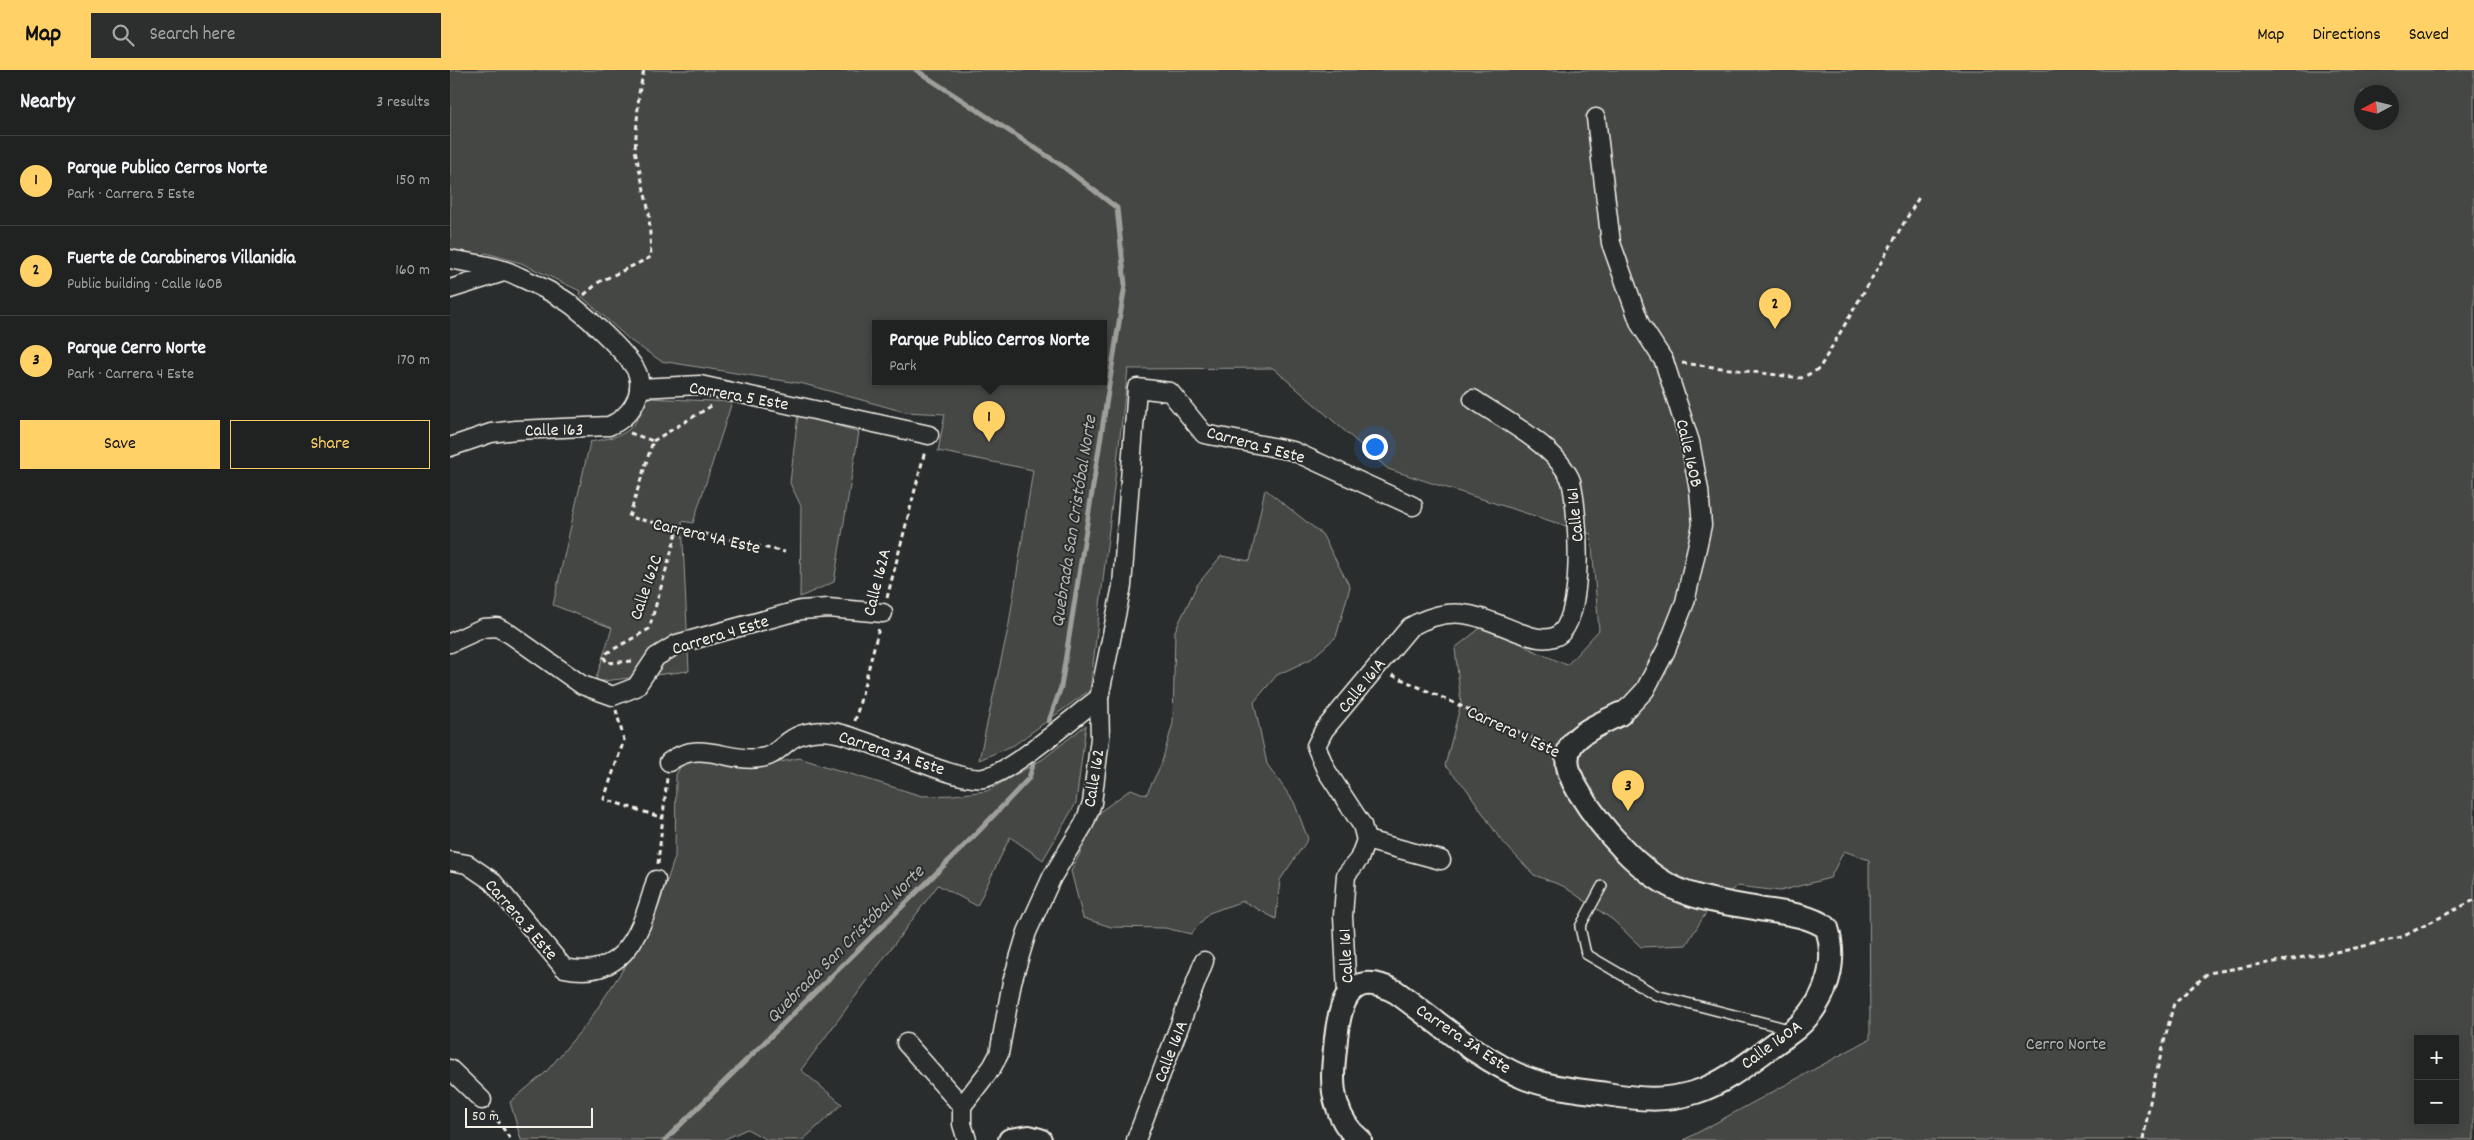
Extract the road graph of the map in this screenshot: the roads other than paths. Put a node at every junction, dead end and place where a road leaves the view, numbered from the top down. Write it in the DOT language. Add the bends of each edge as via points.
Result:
graph roads {
  1 [pos="1596,118"];
  2 [pos="450,259"];
  3 [pos="507,271"];
  4 [pos="450,289"];
  5 [pos="639,388"];
  6 [pos="1136,388"];
  7 [pos="1473,399"];
  8 [pos="929,436"];
  9 [pos="450,446"];
  10 [pos="1413,506"];
  11 [pos="883,613"];
  12 [pos="1410,627"];
  13 [pos="450,643"];
  14 [pos="1099,698"];
  15 [pos="1620,714"];
  16 [pos="1567,753"];
  17 [pos="669,762"];
  18 [pos="1366,840"];
  19 [pos="1441,860"];
  20 [pos="450,861"];
  21 [pos="656,880"];
  22 [pos="1602,886"];
  23 [pos="1827,928"];
  24 [pos="1204,961"];
  25 [pos="1347,994"];
  26 [pos="1794,1031"];
  27 [pos="906,1043"];
  28 [pos="450,1069"];
  29 [pos="482,1100"];
  30 [pos="1645,1100"];
  31 [pos="962,1106"];
  32 [pos="967,1140"];
  33 [pos="1010,1140"];
  34 [pos="1040,1140"];
  35 [pos="1136,1140"];
  36 [pos="1360,1140"];
  1 -- 15 [label="street, Calle 160B" via="1611,243 1640,324 1664,361 1690,442 1702,525 1685,602 1666,650 1645,690"];
  2 -- 3 [label="street"];
  3 -- 4 [label="street"];
  3 -- 5 [label="street" via="574,307 629,361 638,374"];
  5 -- 8 [label="street, Carrera 5 Este" via="700,385"];
  5 -- 9 [label="street, Calle 163" via="629,414 609,426 491,433"];
  6 -- 10 [label="street, Carrera 5 Este" via="1170,392 1204,434 1293,451"];
  6 -- 14 [label="street, Calle 162" via="1122,586"];
  7 -- 12 [label="street, Calle 161" via="1559,461 1570,480 1577,514 1578,556 1570,618 1556,637 1537,639 1470,613 1450,612 1428,617"];
  11 -- 13 [label="street, Carrera 4 Este" via="828,608 801,610 677,644 656,657 636,687 613,696 582,685 497,627 483,628"];
  12 -- 18 [label="street, Calle 161A" via="1324,730 1316,746 1326,770 1362,825"];
  14 -- 17 [label="street, Carrera 3A Este" via="1014,762 982,779 959,775 851,736 815,731 793,738 776,752 761,758 725,755 704,749 678,755"];
  14 -- 31 [label="street, Calle 162" via="1100,738 1092,804 1084,824 1052,876 1028,932 1012,982 999,1054"];
  15 -- 16 [label="street, Calle 160B" via="1581,733"];
  16 -- 23 [label="street, Carrera 4 Este" via="1570,776 1589,808 1644,868 1666,883 1701,898 1808,918"];
  18 -- 19 [label="street"];
  18 -- 25 [label="street, Calle 161" via="1359,858 1346,875 1343,916"];
  20 -- 21 [label="street, Carrera 3 Este" via="467,864 492,881 564,968 582,972 612,962 631,946 644,923"];
  22 -- 26 [label="lane" via="1580,927 1586,954 1656,995"];
  23 -- 26 [label="street, Calle 160A" via="1832,951 1824,992 1811,1014"];
  24 -- 35 [label="street, Calle 161A"];
  25 -- 30 [label="street, Carrera 3A Este" via="1369,983 1383,984 1500,1066 1525,1078 1548,1085"];
  25 -- 36 [label="street, Calle 161" via="1337,1025 1333,1086 1344,1121"];
  26 -- 30 [label="street, Calle 160A" via="1719,1082 1697,1092 1668,1099"];
  27 -- 31 [label="street"];
  28 -- 29 [label="street"];
  31 -- 32 [label="street" via="962,1124"];
  33 -- 34 [label="street" via="1029,1137"];
}
